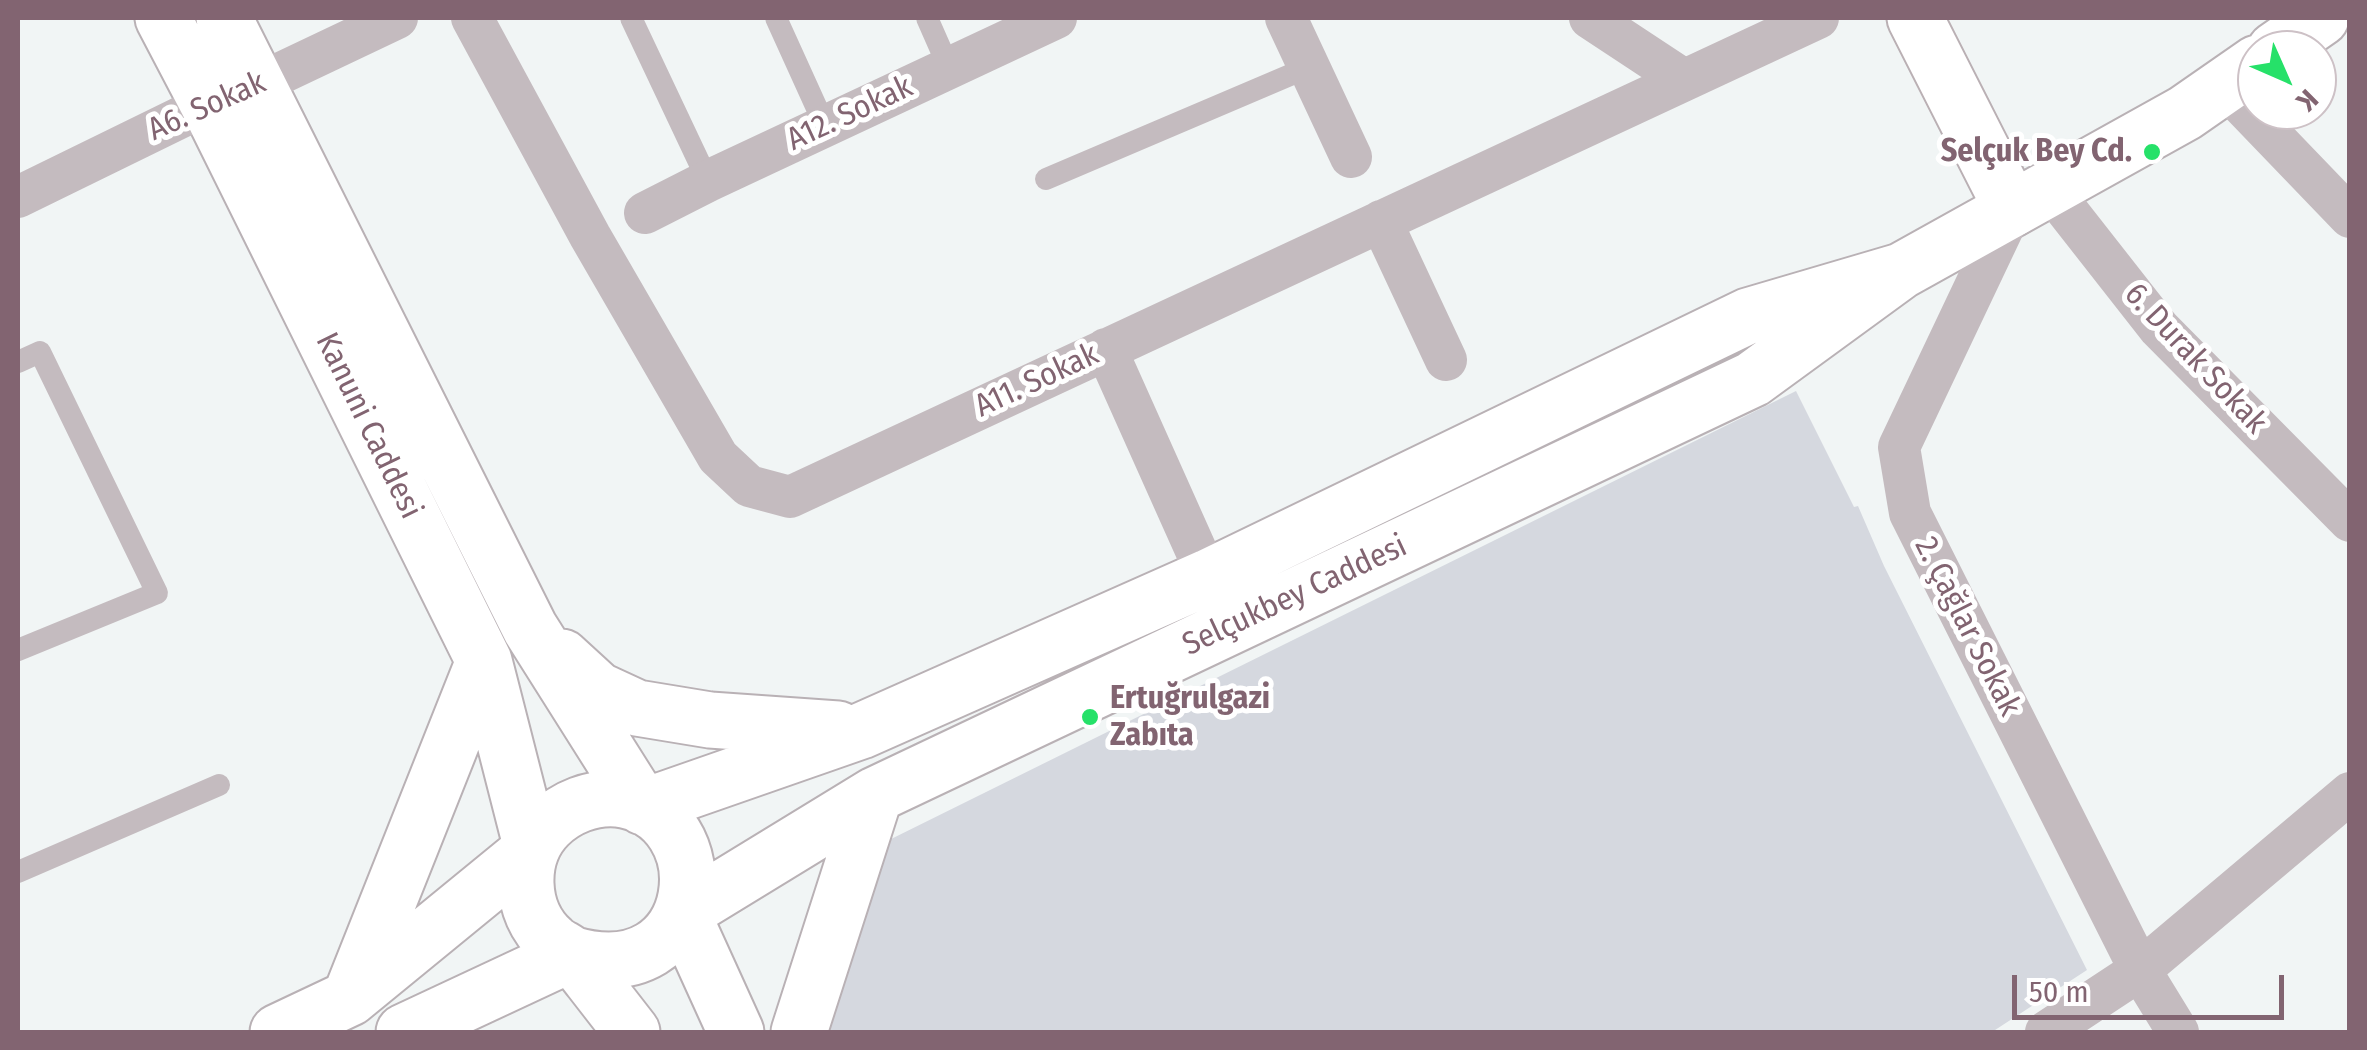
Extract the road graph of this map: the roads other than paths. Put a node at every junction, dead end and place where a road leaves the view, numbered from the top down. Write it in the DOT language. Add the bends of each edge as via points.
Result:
graph roads {
  1 [pos="162,18"];
  2 [pos="224,18"];
  3 [pos="396,18"];
  4 [pos="472,18"];
  5 [pos="630,18"];
  6 [pos="776,18"];
  7 [pos="927,18"];
  8 [pos="1056,18"];
  9 [pos="1286,18"];
  10 [pos="1590,18"];
  11 [pos="1818,18"];
  12 [pos="1915,18"];
  13 [pos="948,68"];
  14 [pos="1309,68"];
  15 [pos="2237,76"];
  16 [pos="1684,80"];
  17 [pos="258,84"];
  18 [pos="208,104"];
  19 [pos="825,126"];
  20 [pos="2283,130"];
  21 [pos="1351,157"];
  22 [pos="708,180"];
  23 [pos="1046,180"];
  24 [pos="18,197"];
  25 [pos="2031,199"];
  26 [pos="645,213"];
  27 [pos="2350,218"];
  28 [pos="1381,221"];
  29 [pos="1901,271"];
  30 [pos="1106,349"];
  31 [pos="1446,360"];
  32 [pos="18,362"];
  33 [pos="2350,521"];
  34 [pos="1208,577"];
  35 [pos="530,628"];
  36 [pos="18,650"];
  37 [pos="484,661"];
  38 [pos="861,731"];
  39 [pos="219,785"];
  40 [pos="2350,793"];
  41 [pos="875,795"];
  42 [pos="643,807"];
  43 [pos="532,849"];
  44 [pos="18,872"];
  45 [pos="682,913"];
  46 [pos="571,954"];
  47 [pos="2140,970"];
  48 [pos="350,998"];
  49 [pos="278,1032"];
  50 [pos="404,1032"];
  51 [pos="632,1032"];
  52 [pos="736,1032"];
  53 [pos="799,1032"];
  54 [pos="2046,1032"];
  55 [pos="2178,1032"];
  1 -- 18 [label="main road, Kanuni Caddesi"];
  2 -- 17 [label="main road, Kanuni Caddesi"];
  3 -- 17 [label="street, A6. Sokak"];
  4 -- 30 [label="street, A11. Sokak" via="718,457 749,486 790,496"];
  5 -- 22 [label="lane"];
  6 -- 19 [label="lane"];
  7 -- 13 [label="lane"];
  8 -- 13 [label="street, A12. Sokak"];
  9 -- 14 [label="street"];
  10 -- 16 [label="street"];
  11 -- 16 [label="street, A11. Sokak"];
  12 -- 25 [label="main road"];
  13 -- 19 [label="street, A12. Sokak"];
  14 -- 21 [label="street"];
  14 -- 23 [label="lane"];
  15 -- 25 [label="main road, Selçukbey Caddesi" via="2185,113"];
  16 -- 28 [label="street, A11. Sokak"];
  17 -- 18 [label="street, A6. Sokak"];
  17 -- 35 [label="main road, Kanuni Caddesi"];
  18 -- 24 [label="street, A6. Sokak"];
  18 -- 37 [label="main road, Kanuni Caddesi"];
  19 -- 22 [label="street, A12. Sokak"];
  20 -- 27 [label="street"];
  22 -- 26 [label="street, A12. Sokak"];
  25 -- 29 [label="main road, Selçukbey Caddesi"];
  25 -- 33 [label="street, 6. Durak Sokak"];
  25 -- 47 [label="street, 2. Çağlar Sokak" via="1898,447 1910,513"];
  28 -- 30 [label="street, A11. Sokak"];
  28 -- 31 [label="street"];
  29 -- 34 [label="main road, Selçukbey Caddesi" via="1748,316"];
  29 -- 41 [label="main road, Selçukbey Caddesi" via="1752,379"];
  30 -- 34 [label="street"];
  32 -- 36 [label="lane" via="40,352 158,593"];
  34 -- 38 [label="main road, Selçukbey Caddesi"];
  35 -- 38 [label="main road" via="598,690 637,708"];
  35 -- 42 [label="main road, Kanuni Caddesi"];
  37 -- 43 [label="main road, Kanuni Caddesi"];
  37 -- 48 [label="main road"];
  38 -- 42 [label="main road, Selçukbey Caddesi"];
  39 -- 44 [label="lane"];
  40 -- 47 [label="street"];
  41 -- 45 [label="main road, Selçukbey Caddesi"];
  41 -- 53 [label="main road"];
  42 -- 43 [label="main road" via="592,800 546,826"];
  42 -- 45 [label="main road" via="664,822 687,864"];
  43 -- 46 [label="main road" via="525,872 535,921"];
  43 -- 48 [label="main road"];
  45 -- 46 [label="main road" via="647,952 596,962"];
  45 -- 52 [label="main road"];
  46 -- 50 [label="main road"];
  46 -- 51 [label="main road"];
  47 -- 54 [label="street"];
  47 -- 55 [label="street, 2. Çağlar Sokak"];
  48 -- 49 [label="main road"];
}
